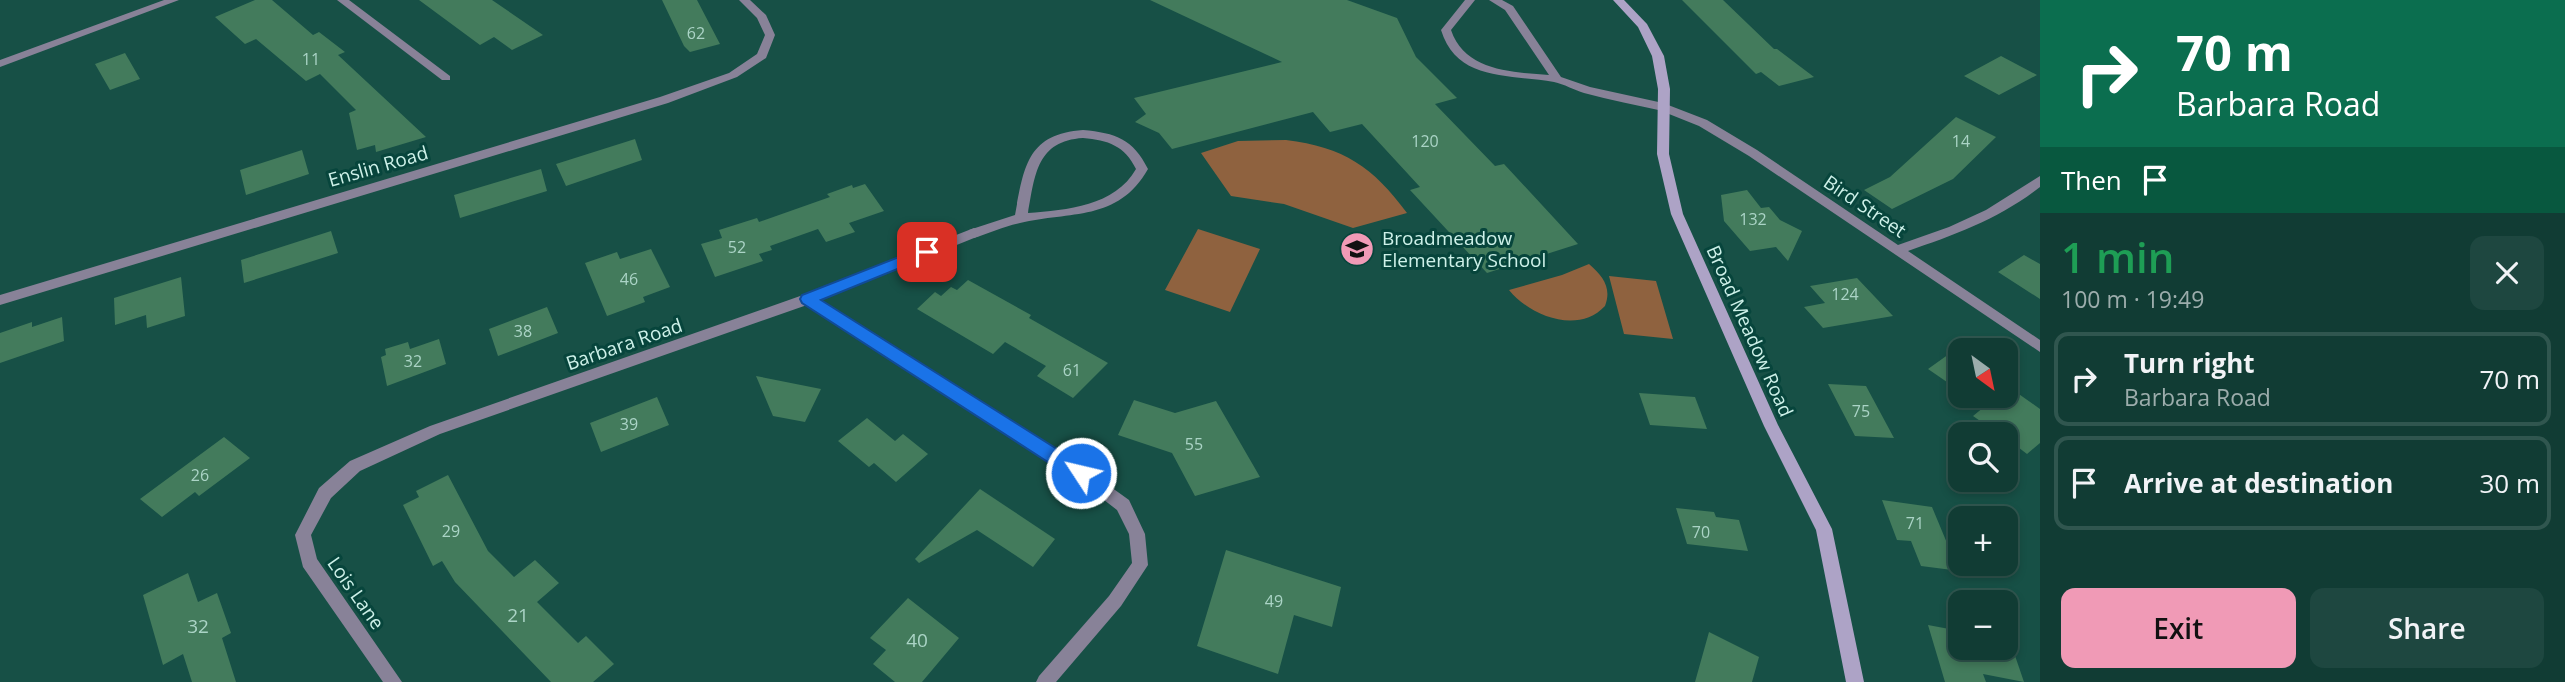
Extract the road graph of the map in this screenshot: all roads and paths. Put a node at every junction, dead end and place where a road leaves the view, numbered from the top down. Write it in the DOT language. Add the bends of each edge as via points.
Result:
graph roads {
  1 [pos="174,0"];
  2 [pos="342,0"];
  3 [pos="744,0"];
  4 [pos="1470,0"];
  5 [pos="1494,0"];
  6 [pos="1618,0"];
  7 [pos="0,64"];
  8 [pos="446,78"];
  9 [pos="1557,79"];
  10 [pos="1663,107"];
  11 [pos="2040,180"];
  12 [pos="1021,218"];
  13 [pos="1897,250"];
  14 [pos="808,299"];
  15 [pos="0,300"];
  16 [pos="2040,347"];
  17 [pos="310,522"];
  18 [pos="393,682"];
  19 [pos="1045,682"];
  20 [pos="1855,682"];
  1 -- 7 [label="street"];
  2 -- 8 [label="street"];
  3 -- 15 [label="street, Enslin Road" via="761,17 770,35 762,56 733,75 664,100"];
  4 -- 9 [label="street, Bird Street" via="1446,30 1446,37 1463,57 1502,74"];
  5 -- 9 [label="street" via="1508,8"];
  6 -- 10 [label="street, Broad Meadow Road" via="1643,26 1658,56"];
  9 -- 10 [label="street, Bird Street"];
  10 -- 13 [label="street, Bird Street" via="1703,123 1743,147"];
  10 -- 20 [label="street, Broad Meadow Road" via="1663,154 1676,214 1771,426 1824,529"];
  11 -- 13 [label="street" via="2002,208 1949,233"];
  12 -- 12 [label="street, Barbara Road" via="1042,149 1058,139 1099,134 1126,146 1142,169 1137,183 1125,193 1062,214"];
  12 -- 14 [label="street, Barbara Road"];
  13 -- 16 [label="street, Bird Street"];
  14 -- 17 [label="street, Barbara Road" via="435,430 355,466 325,493"];
  14 -- 19 [label="street" via="1060,458 1123,505 1137,534 1140,565"];
  17 -- 18 [label="street, Lois Lane" via="303,535 309,562"];
}
